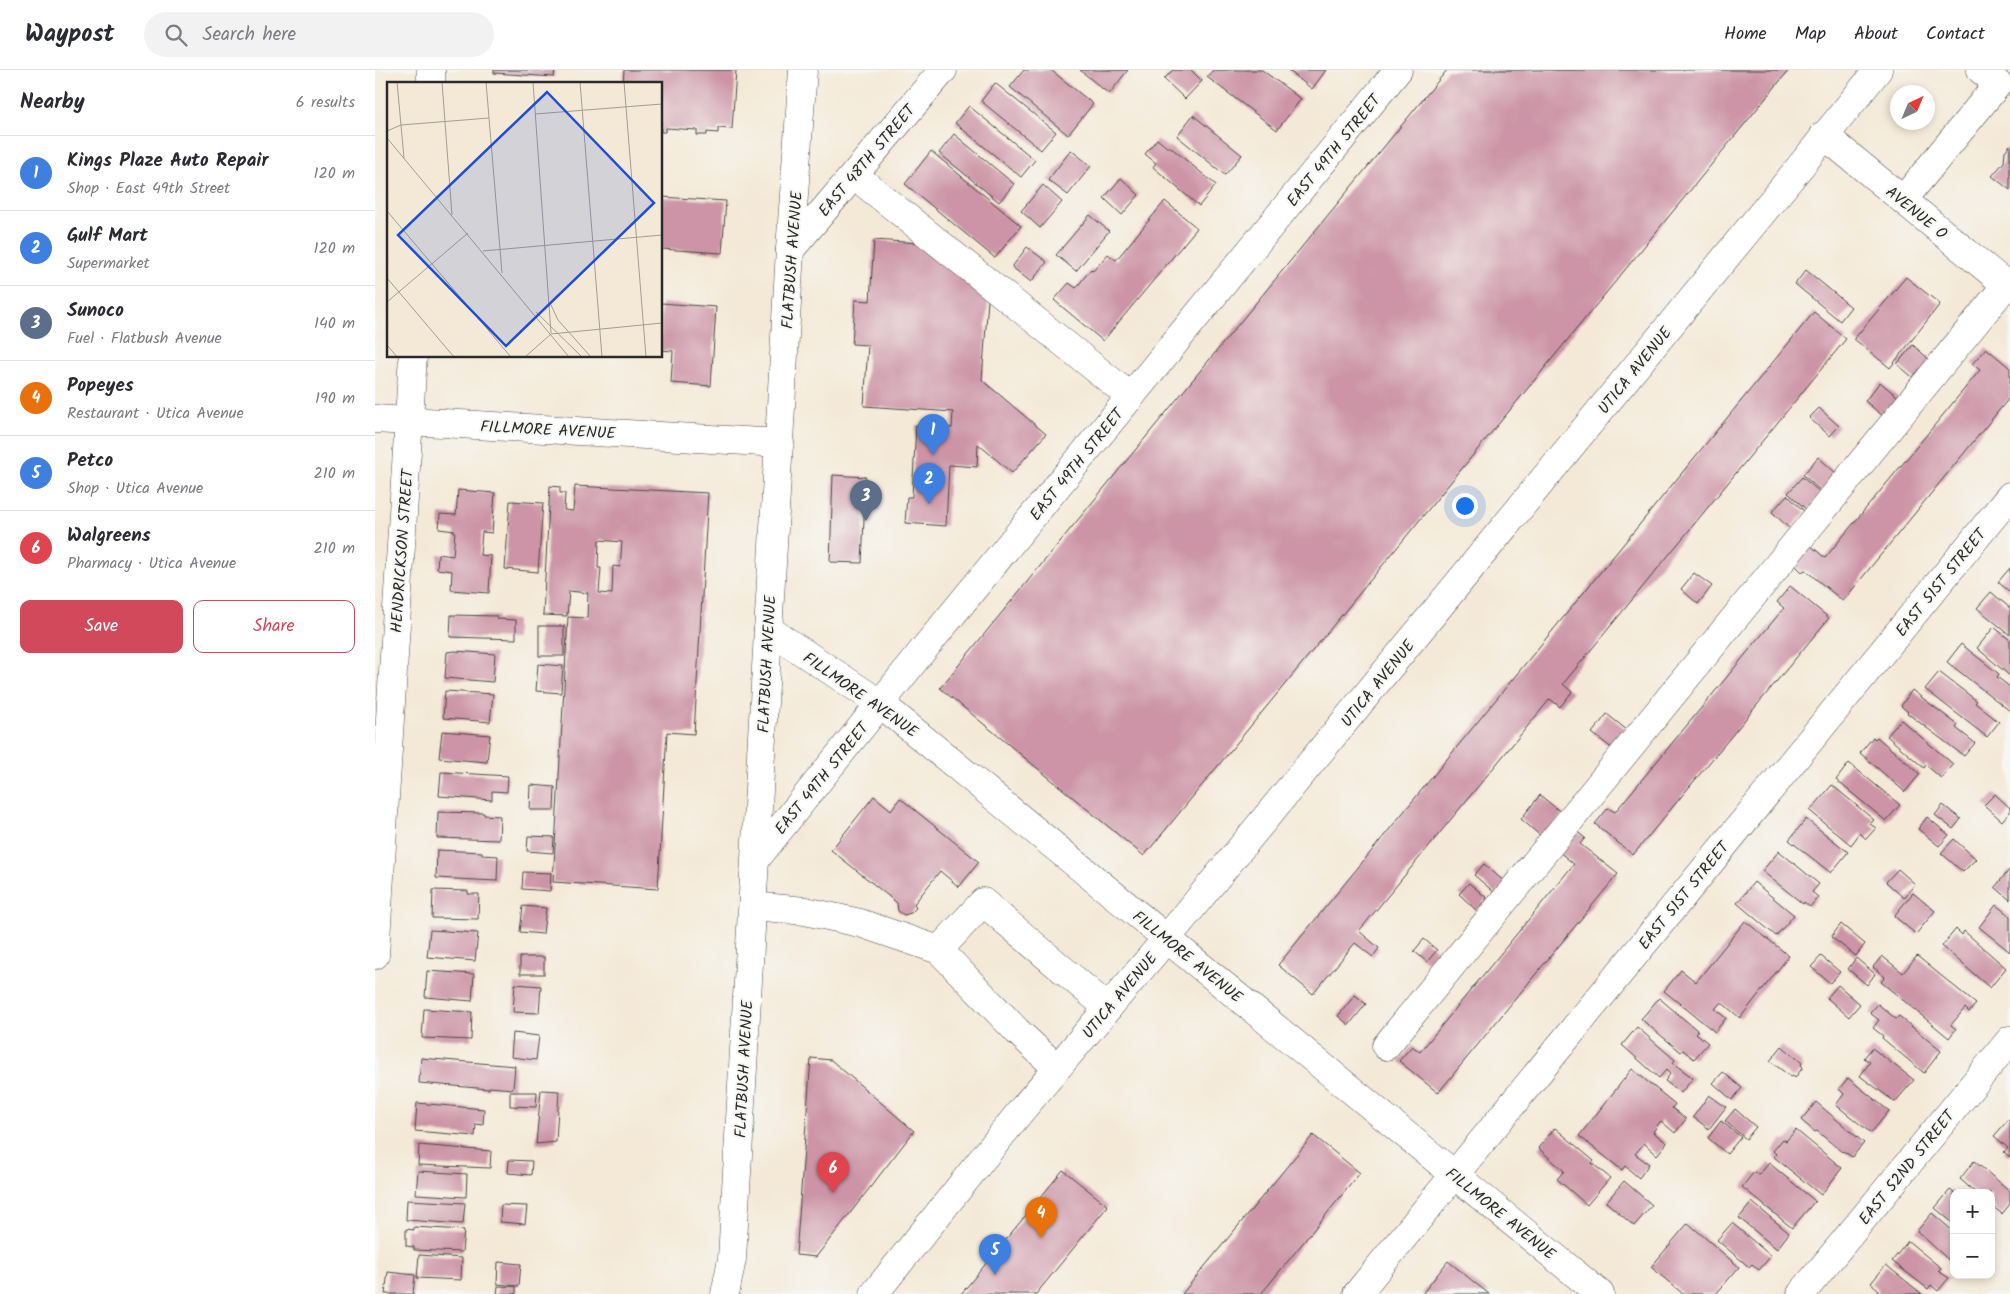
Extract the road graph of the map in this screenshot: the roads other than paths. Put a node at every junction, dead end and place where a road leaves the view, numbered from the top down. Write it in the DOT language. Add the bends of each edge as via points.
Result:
graph roads {
  1 [pos="803,70"];
  2 [pos="943,70"];
  3 [pos="1398,70"];
  4 [pos="1877,70"];
  5 [pos="1981,70"];
  6 [pos="1824,135"];
  7 [pos="854,175"];
  8 [pos="1903,200"];
  9 [pos="790,250"];
  10 [pos="2008,286"];
  11 [pos="413,358"];
  12 [pos="1131,397"];
  13 [pos="375,418"];
  14 [pos="409,421"];
  15 [pos="780,443"];
  16 [pos="2010,496"];
  17 [pos="768,629"];
  18 [pos="881,704"];
  19 [pos="756,859"];
  20 [pos="753,906"];
  21 [pos="1167,938"];
  22 [pos="939,950"];
  23 [pos="375,955"];
  24 [pos="1108,1008"];
  25 [pos="2010,1040"];
  26 [pos="1385,1046"];
  27 [pos="1057,1068"];
  28 [pos="1455,1175"];
  29 [pos="732,1259"];
  30 [pos="725,1294"];
  31 [pos="741,1294"];
  32 [pos="874,1294"];
  33 [pos="1357,1294"];
  34 [pos="1600,1294"];
  35 [pos="1801,1294"];
  1 -- 9 [label="street, FLATBUSH AVENUE"];
  2 -- 7 [label="street, EAST 48TH STREET"];
  3 -- 12 [label="street, EAST 49TH STREET"];
  4 -- 6 [label="street, UTICA AVENUE"];
  5 -- 8 [label="street" via="1998,84"];
  6 -- 8 [label="street, AVENUE O"];
  6 -- 21 [label="street, UTICA AVENUE"];
  7 -- 9 [label="street, EAST 48TH STREET"];
  7 -- 12 [label="street"];
  8 -- 10 [label="street, AVENUE O"];
  9 -- 15 [label="street, FLATBUSH AVENUE"];
  10 -- 26 [label="street"];
  11 -- 14 [label="street, HENDRICKSON STREET"];
  12 -- 18 [label="street, EAST 49TH STREET"];
  13 -- 14 [label="street, FILLMORE AVENUE"];
  14 -- 15 [label="street, FILLMORE AVENUE"];
  14 -- 23 [label="street, HENDRICKSON STREET"];
  15 -- 17 [label="street, FLATBUSH AVENUE"];
  16 -- 28 [label="street, EAST 51ST STREET"];
  17 -- 18 [label="street, FILLMORE AVENUE"];
  17 -- 19 [label="street, FLATBUSH AVENUE"];
  18 -- 19 [label="street, EAST 49TH STREET"];
  18 -- 21 [label="street, FILLMORE AVENUE"];
  19 -- 20 [label="street, FLATBUSH AVENUE"];
  20 -- 22 [label="street" via="805,911 860,923"];
  20 -- 29 [label="street, FLATBUSH AVENUE"];
  21 -- 24 [label="street, UTICA AVENUE"];
  21 -- 28 [label="street, FILLMORE AVENUE"];
  22 -- 24 [label="street" via="983,902"];
  22 -- 27 [label="street"];
  24 -- 27 [label="street, UTICA AVENUE"];
  25 -- 35 [label="street, EAST 52ND STREET"];
  27 -- 32 [label="street, UTICA AVENUE"];
  28 -- 33 [label="street, EAST 51ST STREET"];
  28 -- 34 [label="street, FILLMORE AVENUE"];
  29 -- 30 [label="street, FLATBUSH AVENUE"];
  29 -- 31 [label="street, FLATBUSH AVENUE"];
}
